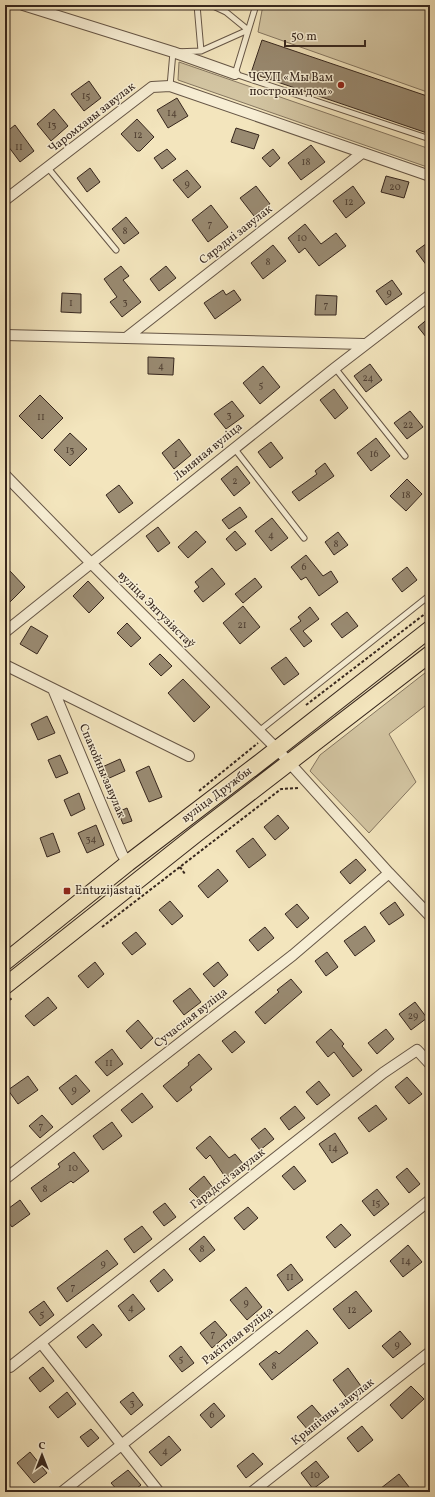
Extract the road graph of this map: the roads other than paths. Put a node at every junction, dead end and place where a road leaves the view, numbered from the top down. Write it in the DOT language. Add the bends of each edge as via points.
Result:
graph roads {
  1 [pos="23,5"];
  2 [pos="197,5"];
  3 [pos="211,5"];
  4 [pos="256,5"];
  5 [pos="248,30"];
  6 [pos="201,51"];
  7 [pos="173,52"];
  8 [pos="235,74"];
  9 [pos="170,86"];
  10 [pos="430,139"];
  11 [pos="362,153"];
  12 [pos="48,168"];
  13 [pos="430,176"];
  14 [pos="5,200"];
  15 [pos="116,250"];
  16 [pos="430,295"];
  17 [pos="5,335"];
  18 [pos="126,338"];
  19 [pos="364,344"];
  20 [pos="335,368"];
  21 [pos="234,448"];
  22 [pos="405,456"];
  23 [pos="5,475"];
  24 [pos="304,538"];
  25 [pos="91,563"];
  26 [pos="430,595"];
  27 [pos="430,629"];
  28 [pos="5,632"];
  29 [pos="430,654"];
  30 [pos="5,665"];
  31 [pos="53,689"];
  32 [pos="259,732"];
  33 [pos="277,749"];
  34 [pos="189,756"];
  35 [pos="289,764"];
  36 [pos="128,863"];
  37 [pos="389,873"];
  38 [pos="430,916"];
  39 [pos="5,962"];
  40 [pos="5,986"];
  41 [pos="430,1064"];
  42 [pos="5,1179"];
  43 [pos="430,1200"];
  44 [pos="41,1343"];
  45 [pos="430,1352"];
  46 [pos="10,1367"];
  47 [pos="122,1445"];
  48 [pos="62,1492"];
  49 [pos="159,1492"];
  50 [pos="252,1492"];
  1 -- 7 [label="street"];
  2 -- 6 [label="lane"];
  3 -- 5 [label="lane" via="226,12"];
  4 -- 5 [label="lane"];
  5 -- 6 [label="lane"];
  5 -- 8 [label="lane"];
  6 -- 7 [label="lane"];
  7 -- 8 [label="street"];
  7 -- 9 [label="lane"];
  8 -- 10 [label="lane"];
  9 -- 11 [label="street, Чаромхавы завулак"];
  9 -- 12 [label="street, Чаромхавы завулак" via="152,87"];
  11 -- 13 [label="street, Чаромхавы завулак"];
  11 -- 18 [label="street, Сярэдні завулак"];
  12 -- 14 [label="street, Чаромхавы завулак"];
  12 -- 15 [label="lane"];
  16 -- 19 [label="street, Льняная вуліца"];
  17 -- 18 [label="street"];
  18 -- 19 [label="street"];
  19 -- 20 [label="street, Льняная вуліца"];
  20 -- 21 [label="street, Льняная вуліца"];
  20 -- 22 [label="lane"];
  21 -- 24 [label="lane"];
  21 -- 25 [label="street, Льняная вуліца"];
  23 -- 25 [label="street, вуліца Энтузіястаў"];
  25 -- 28 [label="street, Льняная вуліца"];
  25 -- 32 [label="street, вуліца Энтузіястаў"];
  26 -- 32 [label="lane"];
  27 -- 33 [label="main road, вуліца Дружбы"];
  29 -- 35 [label="main road, вуліца Дружбы"];
  30 -- 31 [label="street"];
  31 -- 34 [label="street"];
  31 -- 36 [label="street, Спакойны завулак"];
  32 -- 33 [label="street, вуліца Энтузіястаў"];
  33 -- 35 [label="street, вуліца Энтузіястаў"];
  33 -- 36 [label="main road, вуліца Дружбы"];
  35 -- 37 [label="street, вуліца Энтузіястаў"];
  35 -- 40 [label="main road, вуліца Дружбы"];
  36 -- 39 [label="main road, вуліца Дружбы"];
  37 -- 38 [label="street"];
  37 -- 42 [label="street, Сучасная вуліца" via="293,955"];
  41 -- 44 [label="street, Гарадскі завулак" via="417,1050 406,1056"];
  43 -- 47 [label="street, Ракітная вуліца"];
  44 -- 46 [label="street, Гарадскі завулак"];
  44 -- 47 [label="street"];
  45 -- 50 [label="street, Крынічны завулак"];
  47 -- 48 [label="street, Ракітная вуліца"];
  47 -- 49 [label="street"];
}
